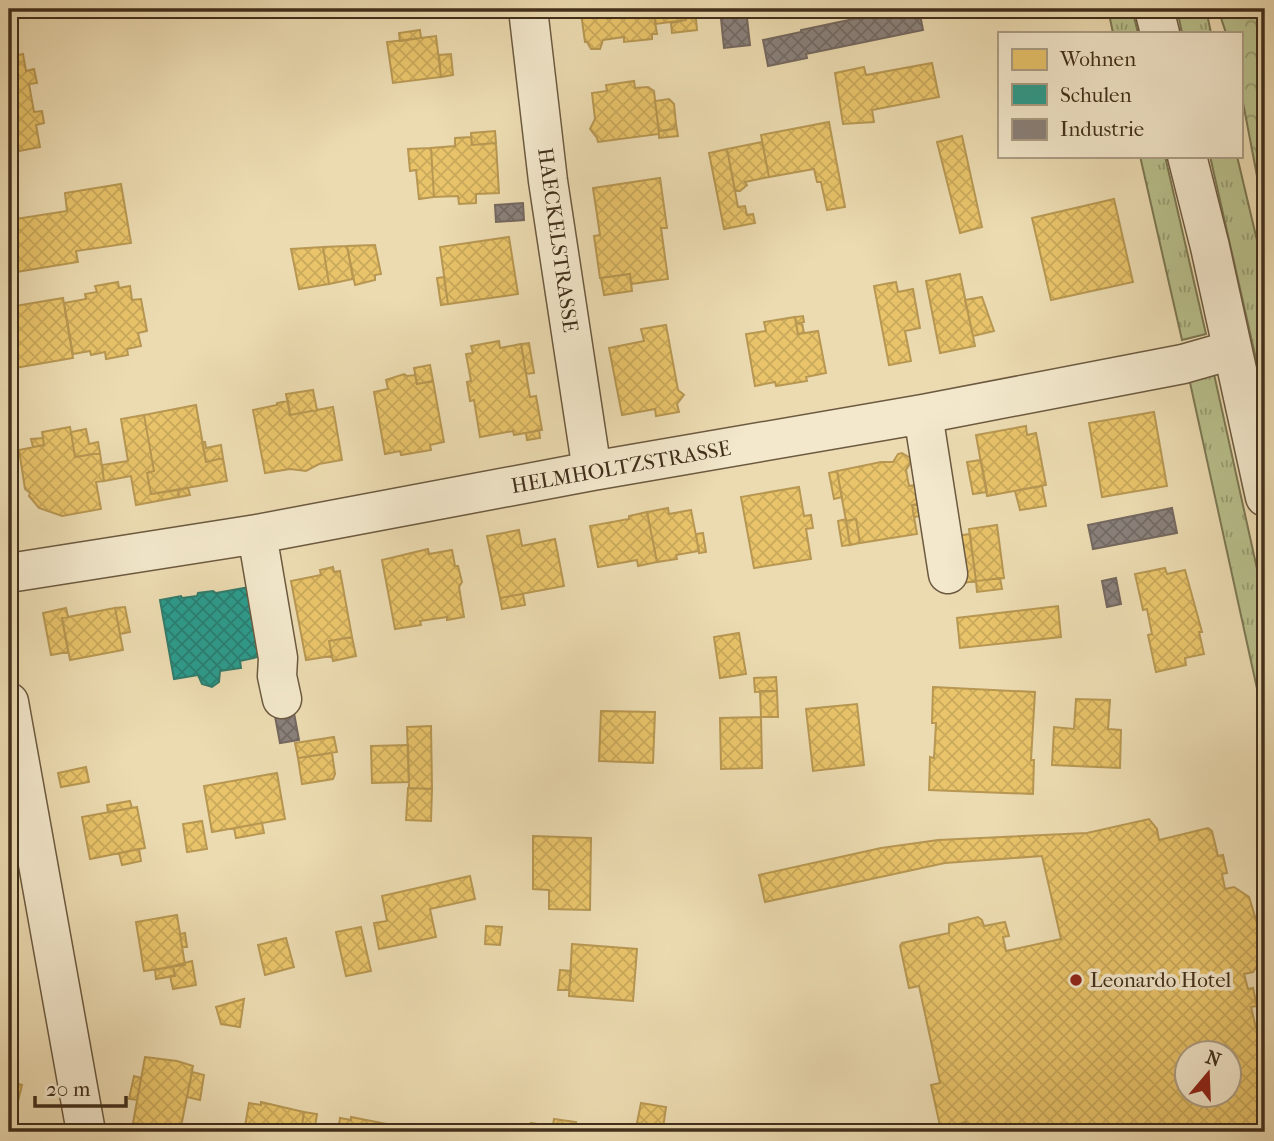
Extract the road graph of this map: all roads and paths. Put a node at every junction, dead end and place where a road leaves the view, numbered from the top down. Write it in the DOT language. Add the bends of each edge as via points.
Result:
graph roads {
  1 [pos="528,9"];
  2 [pos="1154,9"];
  3 [pos="1160,32"];
  4 [pos="1188,158"];
  5 [pos="1232,350"];
  6 [pos="923,414"];
  7 [pos="592,471"];
  8 [pos="1265,497"];
  9 [pos="257,534"];
  10 [pos="9,573"];
  11 [pos="948,574"];
  12 [pos="282,699"];
  13 [pos="9,702"];
  14 [pos="86,1132"];
  1 -- 7 [label="street, HAECKELSTRASSE" via="548,181"];
  2 -- 3 [label="street"];
  4 -- 5 [label="street"];
  5 -- 6 [label="street, HELMHOLTZSTRASSE" via="1183,364"];
  5 -- 8 [label="street"];
  6 -- 7 [label="street, HELMHOLTZSTRASSE"];
  6 -- 11 [label="street"];
  7 -- 9 [label="street, HELMHOLTZSTRASSE"];
  9 -- 10 [label="street, HELMHOLTZSTRASSE"];
  9 -- 12 [label="street"];
  13 -- 14 [label="street"];
}
